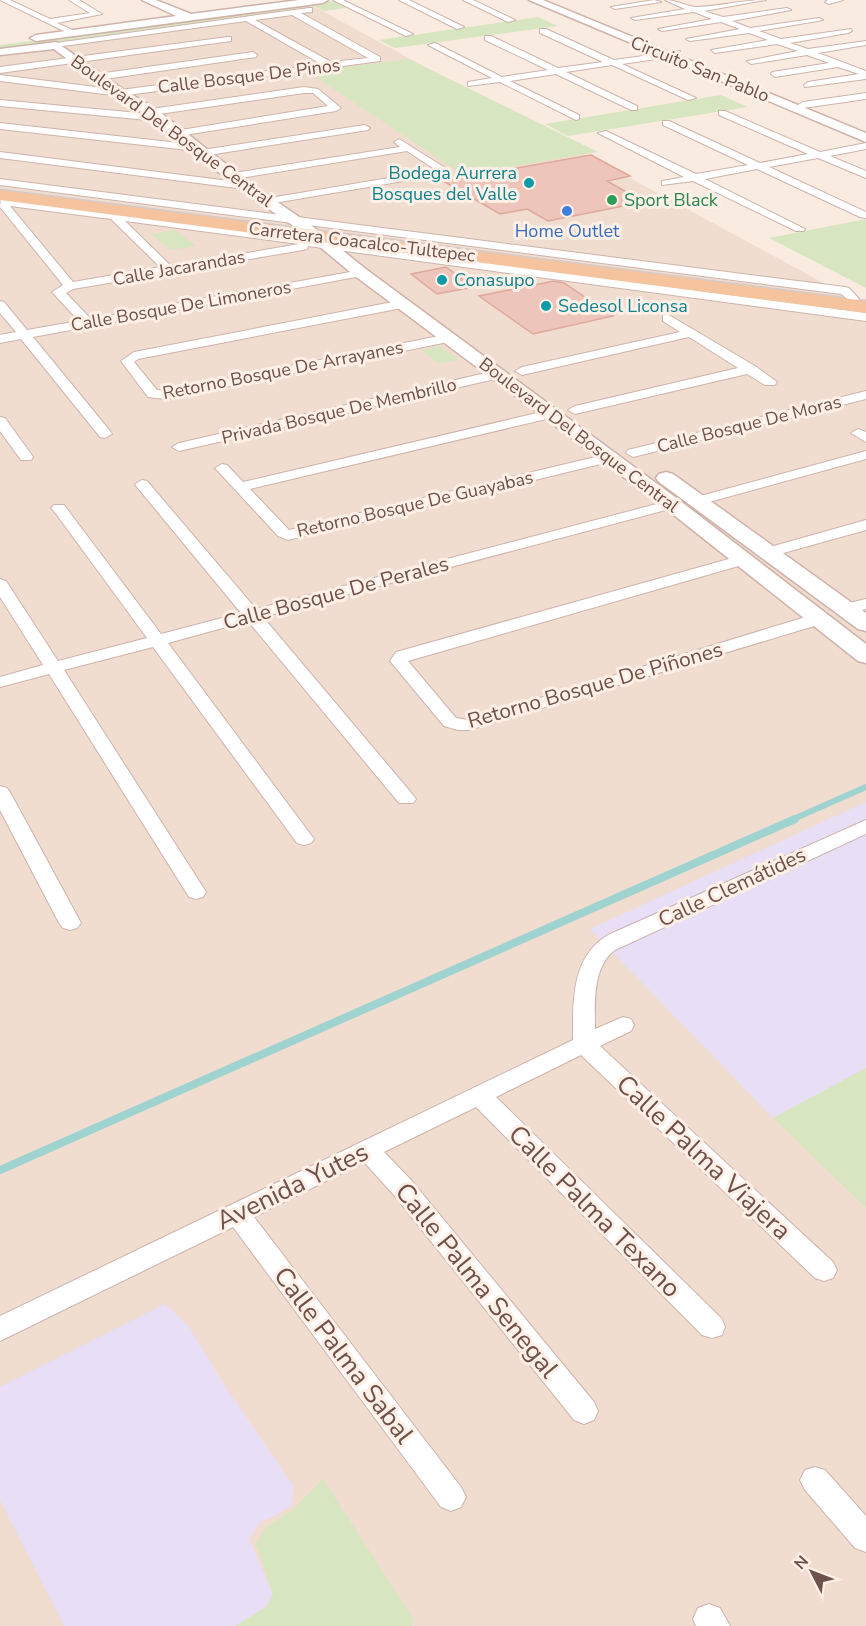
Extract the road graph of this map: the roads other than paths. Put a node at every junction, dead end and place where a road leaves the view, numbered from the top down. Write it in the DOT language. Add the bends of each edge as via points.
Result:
graph roads {
  1 [pos="4,0"];
  2 [pos="73,0"];
  3 [pos="147,0"];
  4 [pos="323,0"];
  5 [pos="337,0"];
  6 [pos="403,0"];
  7 [pos="467,0"];
  8 [pos="534,0"];
  9 [pos="547,0"];
  10 [pos="670,0"];
  11 [pos="762,0"];
  12 [pos="839,0"];
  13 [pos="829,2"];
  14 [pos="0,4"];
  15 [pos="615,7"];
  16 [pos="309,10"];
  17 [pos="695,10"];
  18 [pos="787,10"];
  19 [pos="293,12"];
  20 [pos="189,18"];
  21 [pos="635,18"];
  22 [pos="248,19"];
  23 [pos="511,20"];
  24 [pos="723,20"];
  25 [pos="819,20"];
  26 [pos="49,22"];
  27 [pos="39,23"];
  28 [pos="460,27"];
  29 [pos="662,29"];
  30 [pos="751,30"];
  31 [pos="543,31"];
  32 [pos="848,31"];
  33 [pos="219,32"];
  34 [pos="409,34"];
  35 [pos="63,37"];
  36 [pos="488,38"];
  37 [pos="690,39"];
  38 [pos="781,41"];
  39 [pos="0,43"];
  40 [pos="866,43"];
  41 [pos="236,44"];
  42 [pos="432,45"];
  43 [pos="715,50"];
  44 [pos="0,52"];
  45 [pos="808,52"];
  46 [pos="672,54"];
  47 [pos="74,59"];
  48 [pos="751,61"];
  49 [pos="857,61"];
  50 [pos="614,63"];
  51 [pos="840,64"];
  52 [pos="331,66"];
  53 [pos="0,70"];
  54 [pos="557,71"];
  55 [pos="717,72"];
  56 [pos="775,74"];
  57 [pos="866,75"];
  58 [pos="98,77"];
  59 [pos="0,78"];
  60 [pos="501,79"];
  61 [pos="471,84"];
  62 [pos="808,85"];
  63 [pos="120,93"];
  64 [pos="866,96"];
  65 [pos="692,98"];
  66 [pos="0,103"];
  67 [pos="803,105"];
  68 [pos="26,106"];
  69 [pos="634,108"];
  70 [pos="723,113"];
  71 [pos="155,115"];
  72 [pos="576,117"];
  73 [pos="0,120"];
  74 [pos="666,123"];
  75 [pos="0,126"];
  76 [pos="365,128"];
  77 [pos="866,131"];
  78 [pos="178,133"];
  79 [pos="603,133"];
  80 [pos="866,138"];
  81 [pos="397,141"];
  82 [pos="866,146"];
  83 [pos="409,148"];
  84 [pos="199,150"];
  85 [pos="0,155"];
  86 [pos="821,155"];
  87 [pos="759,166"];
  88 [pos="866,175"];
  89 [pos="234,176"];
  90 [pos="696,178"];
  91 [pos="0,182"];
  92 [pos="666,183"];
  93 [pos="245,186"];
  94 [pos="0,189"];
  95 [pos="0,195"];
  96 [pos="0,201"];
  97 [pos="268,201"];
  98 [pos="864,215"];
  99 [pos="115,217"];
  100 [pos="288,218"];
  101 [pos="800,229"];
  102 [pos="319,235"];
  103 [pos="355,248"];
  104 [pos="169,270"];
  105 [pos="361,273"];
  106 [pos="405,284"];
  107 [pos="70,286"];
  108 [pos="382,288"];
  109 [pos="862,302"];
  110 [pos="403,304"];
  111 [pos="0,305"];
  112 [pos="866,317"];
  113 [pos="667,318"];
  114 [pos="88,323"];
  115 [pos="692,333"];
  116 [pos="24,335"];
  117 [pos="449,338"];
  118 [pos="0,339"];
  119 [pos="750,369"];
  120 [pos="522,371"];
  121 [pos="499,374"];
  122 [pos="770,382"];
  123 [pos="866,395"];
  124 [pos="575,410"];
  125 [pos="550,414"];
  126 [pos="0,421"];
  127 [pos="604,432"];
  128 [pos="105,434"];
  129 [pos="582,438"];
  130 [pos="179,447"];
  131 [pos="633,453"];
  132 [pos="866,455"];
  133 [pos="26,457"];
  134 [pos="608,458"];
  135 [pos="222,468"];
  136 [pos="142,484"];
  137 [pos="240,487"];
  138 [pos="698,501"];
  139 [pos="672,504"];
  140 [pos="59,508"];
  141 [pos="866,525"];
  142 [pos="769,552"];
  143 [pos="743,560"];
  144 [pos="0,584"];
  145 [pos="866,604"];
  146 [pos="847,609"];
  147 [pos="252,615"];
  148 [pos="818,619"];
  149 [pos="866,624"];
  150 [pos="157,640"];
  151 [pos="861,646"];
  152 [pos="53,668"];
  153 [pos="0,682"];
  154 [pos="0,792"];
  155 [pos="406,799"];
  156 [pos="866,826"];
  157 [pos="304,839"];
  158 [pos="196,892"];
  159 [pos="70,923"];
  160 [pos="623,1025"];
  161 [pos="584,1044"];
  162 [pos="479,1095"];
  163 [pos="367,1150"];
  164 [pos="237,1213"];
  165 [pos="824,1270"];
  166 [pos="712,1326"];
  167 [pos="0,1329"];
  168 [pos="584,1411"];
  169 [pos="815,1479"];
  170 [pos="451,1497"];
  171 [pos="866,1538"];
  1 -- 26 [label="street"];
  2 -- 26 [label="street" via="98,14"];
  3 -- 20 [label="street"];
  4 -- 20 [label="street"];
  5 -- 34 [label="street"];
  6 -- 28 [label="street"];
  7 -- 23 [label="street"];
  8 -- 46 [label="street, Circuito San Pablo"];
  9 -- 46 [label="street, Circuito San Pablo"];
  10 -- 15 [label="street"];
  10 -- 17 [label="street"];
  11 -- 17 [label="street"];
  12 -- 13 [label="street"];
  14 -- 27 [label="street"];
  16 -- 19 [label="street"];
  17 -- 21 [label="street"];
  17 -- 24 [label="street"];
  18 -- 24 [label="street"];
  19 -- 22 [label="street"];
  19 -- 52 [label="street, Calle Bosque De Pinos" via="377,59"];
  20 -- 35 [label="street"];
  22 -- 35 [label="street"];
  22 -- 52 [label="street"];
  24 -- 29 [label="street"];
  24 -- 30 [label="street"];
  25 -- 30 [label="street"];
  26 -- 27 [label="street"];
  26 -- 35 [label="street"];
  27 -- 35 [label="street"];
  30 -- 37 [label="street"];
  30 -- 38 [label="street"];
  31 -- 50 [label="street"];
  32 -- 38 [label="street"];
  33 -- 41 [label="street"];
  35 -- 39 [label="street"];
  35 -- 44 [label="street"];
  35 -- 47 [label="street, Boulevard Del Bosque Central"];
  36 -- 54 [label="street"];
  38 -- 43 [label="street"];
  38 -- 45 [label="street"];
  40 -- 45 [label="street"];
  41 -- 47 [label="street"];
  41 -- 58 [label="street" via="253,55"];
  42 -- 60 [label="street"];
  45 -- 48 [label="street"];
  45 -- 51 [label="street"];
  46 -- 50 [label="street"];
  46 -- 55 [label="street, Circuito San Pablo"];
  47 -- 53 [label="street"];
  47 -- 58 [label="street, Boulevard Del Bosque Central"];
  49 -- 51 [label="street"];
  50 -- 54 [label="street"];
  50 -- 65 [label="street"];
  51 -- 56 [label="street"];
  51 -- 57 [label="street"];
  52 -- 63 [label="street, Calle Bosque De Pinos"];
  54 -- 60 [label="street"];
  54 -- 69 [label="street"];
  55 -- 67 [label="street, Circuito San Pablo"];
  55 -- 80 [label="street, Circuito San Pablo"];
  57 -- 62 [label="street"];
  58 -- 63 [label="street, Boulevard Del Bosque Central"];
  59 -- 63 [label="street, Calle Bosque De Pinos"];
  60 -- 61 [label="street"];
  60 -- 72 [label="street"];
  63 -- 71 [label="street, Boulevard Del Bosque Central"];
  64 -- 67 [label="street"];
  66 -- 68 [label="street"];
  67 -- 77 [label="street, Circuito San Pablo"];
  68 -- 71 [label="street"];
  68 -- 73 [label="street"];
  70 -- 86 [label="street"];
  71 -- 78 [label="street, Boulevard Del Bosque Central"];
  71 -- 78 [label="street" via="304,90 315,91 336,106"];
  74 -- 87 [label="street"];
  75 -- 84 [label="street"];
  76 -- 84 [label="street"];
  78 -- 84 [label="street, Boulevard Del Bosque Central"];
  79 -- 90 [label="street"];
  81 -- 83 [label="street"];
  82 -- 86 [label="street"];
  83 -- 89 [label="street"];
  83 -- 97 [label="street" via="445,171"];
  84 -- 89 [label="street, Boulevard Del Bosque Central"];
  85 -- 93 [label="street"];
  86 -- 87 [label="street"];
  86 -- 88 [label="street"];
  87 -- 90 [label="street"];
  87 -- 98 [label="street"];
  89 -- 93 [label="street, Boulevard Del Bosque Central"];
  90 -- 92 [label="street"];
  90 -- 101 [label="street"];
  91 -- 100 [label="street"];
  93 -- 97 [label="street, Boulevard Del Bosque Central"];
  94 -- 102 [label="main road, Carretera Coacalco-Tultepec"];
  95 -- 102 [label="main road, Carretera Coacalco-Tultepec"];
  96 -- 99 [label="street"];
  96 -- 107 [label="street"];
  97 -- 100 [label="street, Boulevard Del Bosque Central"];
  99 -- 102 [label="street"];
  99 -- 104 [label="street"];
  100 -- 102 [label="street, Boulevard Del Bosque Central"];
  100 -- 109 [label="street" via="845,291"];
  102 -- 103 [label="street, Boulevard Del Bosque Central"];
  102 -- 104 [label="street, Calle Jacarandas"];
  102 -- 105 [label="street, Boulevard Del Bosque Central"];
  102 -- 109 [label="main road, Carretera Coacalco-Tultepec"];
  103 -- 106 [label="street, Boulevard Del Bosque Central"];
  103 -- 112 [label="street"];
  104 -- 107 [label="street, Calle Jacarandas"];
  105 -- 108 [label="street, Boulevard Del Bosque Central"];
  105 -- 114 [label="street, Calle Bosque De Limoneros"];
  106 -- 108 [label="street"];
  106 -- 120 [label="street, Boulevard Del Bosque Central"];
  107 -- 114 [label="street" via="58,292"];
  108 -- 110 [label="street, Boulevard Del Bosque Central"];
  110 -- 117 [label="street, Boulevard Del Bosque Central"];
  110 -- 117 [label="street, Retorno Bosque De Arrayanes" via="134,356 127,361 153,394 166,395"];
  111 -- 116 [label="street"];
  113 -- 115 [label="street"];
  114 -- 116 [label="street, Calle Bosque De Limoneros"];
  115 -- 119 [label="street"];
  115 -- 120 [label="street"];
  116 -- 118 [label="street, Calle Bosque De Limoneros"];
  116 -- 128 [label="street"];
  117 -- 121 [label="street, Boulevard Del Bosque Central"];
  119 -- 122 [label="street"];
  119 -- 124 [label="street"];
  120 -- 124 [label="street, Boulevard Del Bosque Central"];
  121 -- 125 [label="street, Boulevard Del Bosque Central"];
  121 -- 130 [label="street, Privada Bosque De Membrillo"];
  123 -- 131 [label="street, Calle Bosque De Moras"];
  124 -- 127 [label="street, Boulevard Del Bosque Central"];
  125 -- 129 [label="street, Boulevard Del Bosque Central"];
  125 -- 137 [label="street"];
  126 -- 133 [label="street"];
  127 -- 129 [label="street"];
  127 -- 131 [label="street, Boulevard Del Bosque Central"];
  129 -- 134 [label="street, Boulevard Del Bosque Central"];
  131 -- 138 [label="street, Boulevard Del Bosque Central"];
  132 -- 138 [label="street"];
  134 -- 137 [label="street, Retorno Bosque De Guayabas" via="296,534 283,533"];
  134 -- 139 [label="street, Boulevard Del Bosque Central"];
  135 -- 137 [label="street, Retorno Bosque De Guayabas"];
  136 -- 147 [label="street"];
  138 -- 142 [label="street, Boulevard Del Bosque Central"];
  139 -- 143 [label="street, Boulevard Del Bosque Central"];
  139 -- 147 [label="street, Calle Bosque De Perales"];
  140 -- 150 [label="street"];
  141 -- 142 [label="street"];
  142 -- 146 [label="street, Boulevard Del Bosque Central"];
  143 -- 148 [label="street, Boulevard Del Bosque Central"];
  143 -- 148 [label="street, Retorno Bosque De Piñones" via="402,656 399,661 450,722 469,725"];
  144 -- 152 [label="street"];
  145 -- 146 [label="street"];
  146 -- 149 [label="street, Boulevard Del Bosque Central"];
  147 -- 150 [label="street, Calle Bosque De Perales"];
  147 -- 155 [label="street"];
  148 -- 151 [label="street, Boulevard Del Bosque Central"];
  150 -- 152 [label="street, Calle Bosque De Perales"];
  150 -- 157 [label="street"];
  152 -- 153 [label="street, Calle Bosque De Perales"];
  152 -- 158 [label="street"];
  154 -- 159 [label="street"];
  156 -- 161 [label="street, Calle Clemátides" via="616,940 599,952 590,970 584,1002"];
  160 -- 161 [label="street, Avenida Yutes"];
  161 -- 162 [label="street, Avenida Yutes"];
  161 -- 165 [label="street, Calle Palma Viajera"];
  162 -- 163 [label="street, Avenida Yutes"];
  162 -- 166 [label="street, Calle Palma Texano"];
  163 -- 164 [label="street, Avenida Yutes"];
  163 -- 168 [label="street, Calle Palma Senegal" via="402,1187"];
  164 -- 167 [label="street, Avenida Yutes"];
  164 -- 170 [label="street, Calle Palma Sabal"];
  169 -- 171 [label="street"];
}
